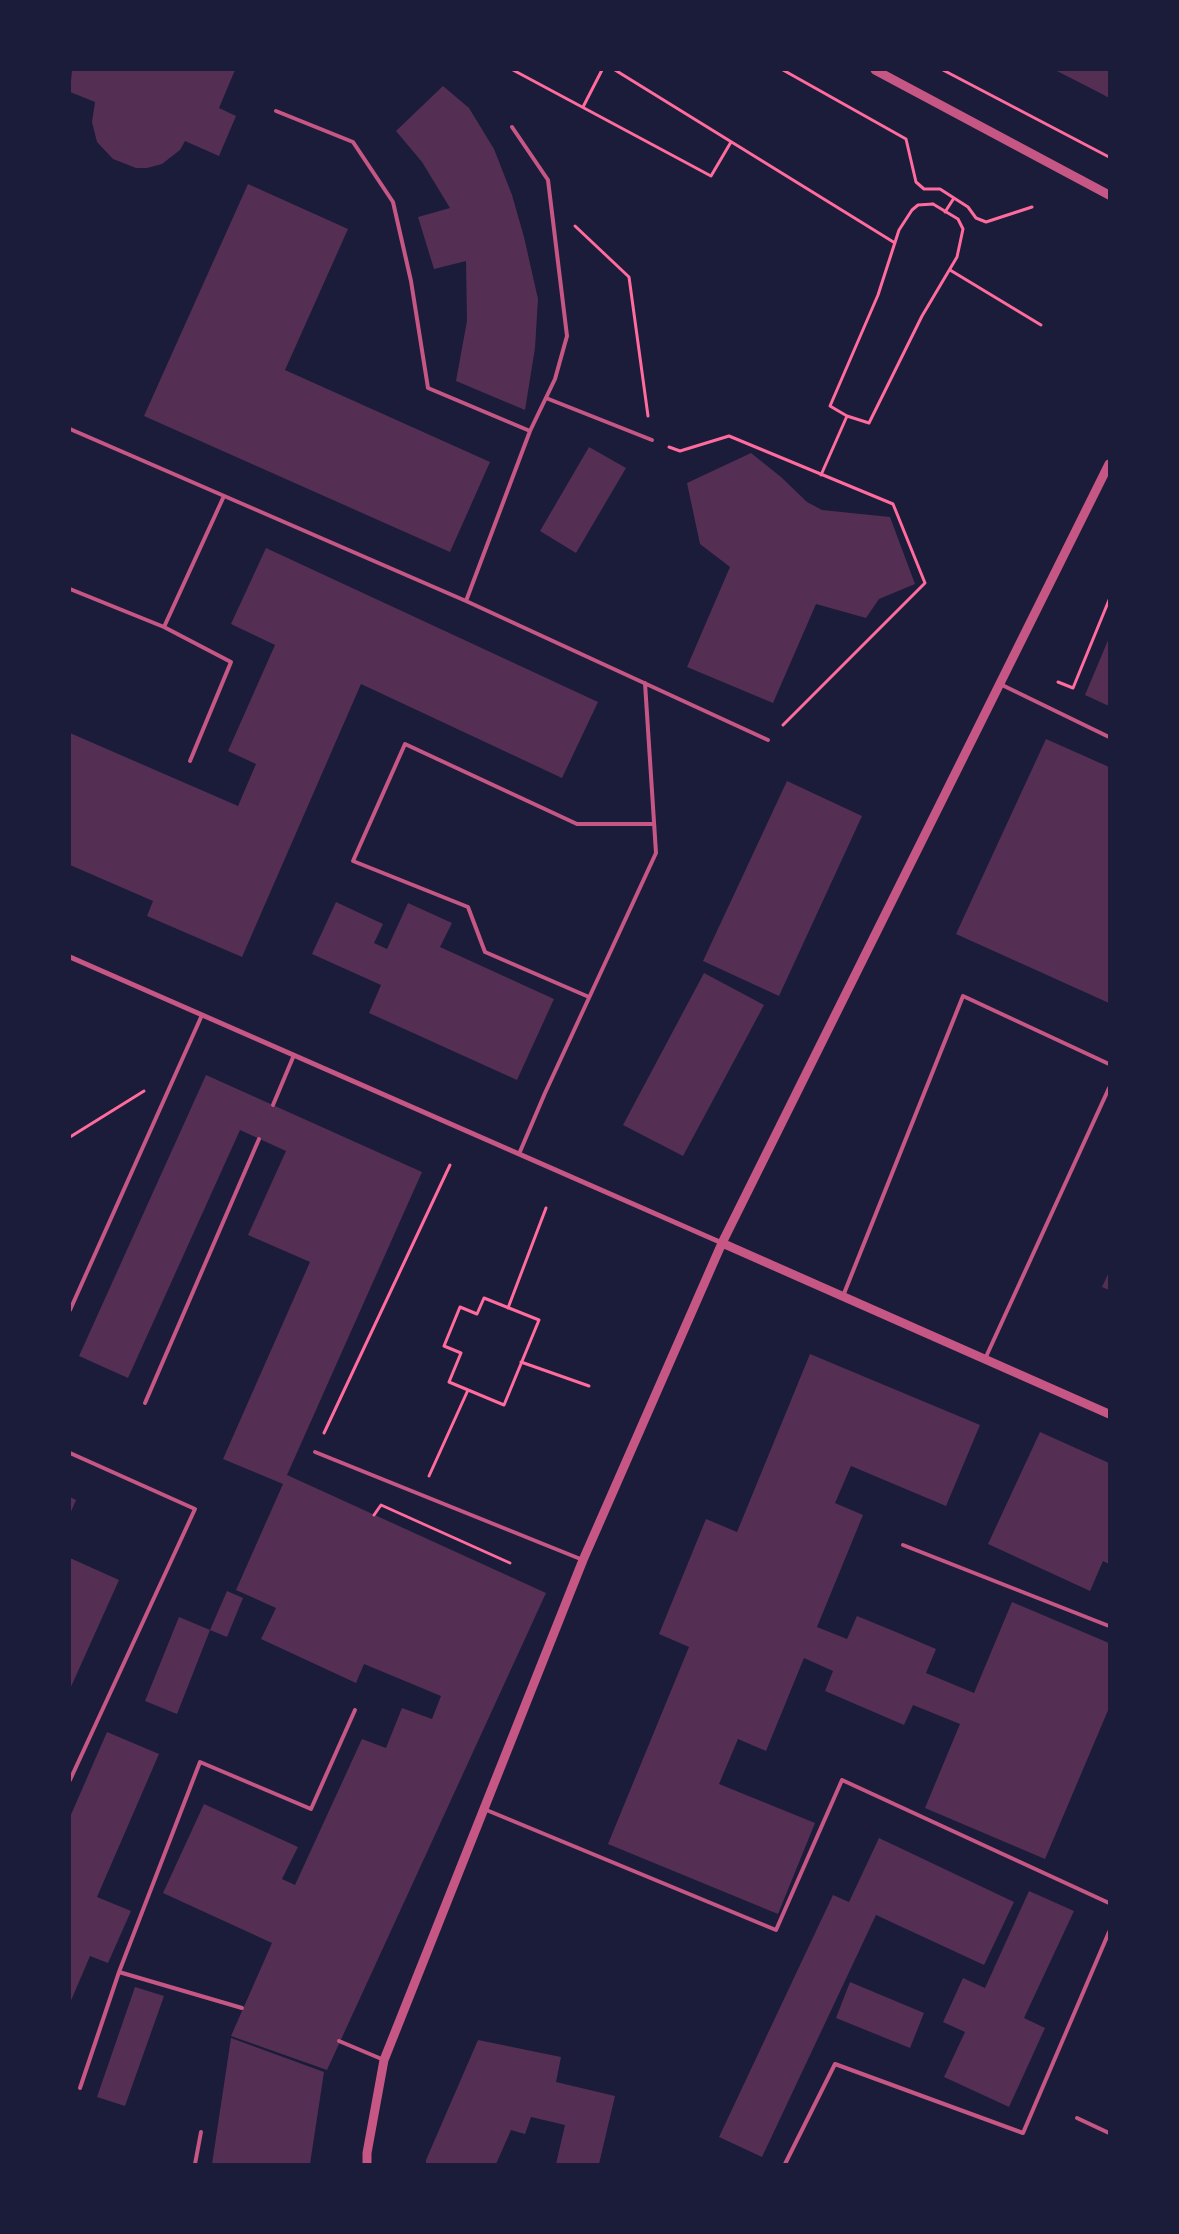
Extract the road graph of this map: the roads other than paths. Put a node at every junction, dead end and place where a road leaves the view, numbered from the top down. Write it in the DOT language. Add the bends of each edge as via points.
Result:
graph roads {
  1 [pos="875,70"];
  2 [pos="276,111"];
  3 [pos="512,127"];
  4 [pos="1109,196"];
  5 [pos="546,398"];
  6 [pos="70,429"];
  7 [pos="530,432"];
  8 [pos="652,440"];
  9 [pos="1109,464"];
  10 [pos="224,496"];
  11 [pos="70,589"];
  12 [pos="466,601"];
  13 [pos="164,627"];
  14 [pos="645,683"];
  15 [pos="1000,684"];
  16 [pos="1109,737"];
  17 [pos="768,740"];
  18 [pos="190,761"];
  19 [pos="654,824"];
  20 [pos="70,957"];
  21 [pos="589,997"];
  22 [pos="202,1015"];
  23 [pos="294,1055"];
  24 [pos="1109,1064"];
  25 [pos="1109,1088"];
  26 [pos="273,1105"];
  27 [pos="259,1139"];
  28 [pos="519,1154"];
  29 [pos="722,1243"];
  30 [pos="843,1296"];
  31 [pos="70,1310"];
  32 [pos="985,1359"];
  33 [pos="145,1403"];
  34 [pos="1109,1414"];
  35 [pos="315,1452"];
  36 [pos="70,1453"];
  37 [pos="903,1545"];
  38 [pos="583,1560"];
  39 [pos="1109,1626"];
  40 [pos="355,1710"];
  41 [pos="70,1780"];
  42 [pos="483,1808"];
  43 [pos="1109,1903"];
  44 [pos="1109,1932"];
  45 [pos="119,1972"];
  46 [pos="242,2008"];
  47 [pos="339,2042"];
  48 [pos="384,2060"];
  49 [pos="80,2088"];
  50 [pos="1076,2118"];
  51 [pos="201,2132"];
  52 [pos="1109,2133"];
  53 [pos="195,2164"];
  54 [pos="367,2164"];
  55 [pos="785,2164"];
  1 -- 4 [label="street"];
  2 -- 7 [label="lane" via="353,142 393,202 411,281 428,388"];
  3 -- 5 [label="lane" via="548,180 551,203 567,336"];
  5 -- 7 [label="lane"];
  5 -- 8 [label="lane"];
  6 -- 10 [label="lane"];
  7 -- 12 [label="lane"];
  9 -- 15 [label="street"];
  10 -- 12 [label="lane"];
  10 -- 13 [label="lane"];
  11 -- 13 [label="lane"];
  12 -- 14 [label="lane"];
  13 -- 18 [label="lane" via="232,663"];
  14 -- 17 [label="lane"];
  14 -- 19 [label="lane"];
  15 -- 16 [label="lane"];
  15 -- 29 [label="street"];
  19 -- 21 [label="lane" via="656,853"];
  19 -- 21 [label="lane" via="577,824 405,744 353,861 468,907 485,952"];
  20 -- 22 [label="street"];
  21 -- 28 [label="lane"];
  22 -- 23 [label="street"];
  22 -- 31 [label="lane"];
  23 -- 26 [label="lane"];
  23 -- 28 [label="street"];
  24 -- 30 [label="lane" via="963,996"];
  25 -- 32 [label="lane"];
  27 -- 33 [label="lane"];
  28 -- 29 [label="street"];
  29 -- 30 [label="street"];
  29 -- 38 [label="street"];
  30 -- 32 [label="street"];
  32 -- 34 [label="street"];
  35 -- 38 [label="lane"];
  36 -- 41 [label="lane" via="195,1509"];
  37 -- 39 [label="lane"];
  38 -- 42 [label="street"];
  40 -- 45 [label="lane" via="311,1809 200,1762"];
  42 -- 43 [label="lane" via="776,1930 842,1780"];
  42 -- 48 [label="street"];
  44 -- 55 [label="lane" via="1023,2133 835,2064"];
  45 -- 46 [label="lane"];
  45 -- 49 [label="lane"];
  47 -- 48 [label="lane"];
  48 -- 54 [label="street"];
  50 -- 52 [label="lane"];
  51 -- 53 [label="lane"];
}
